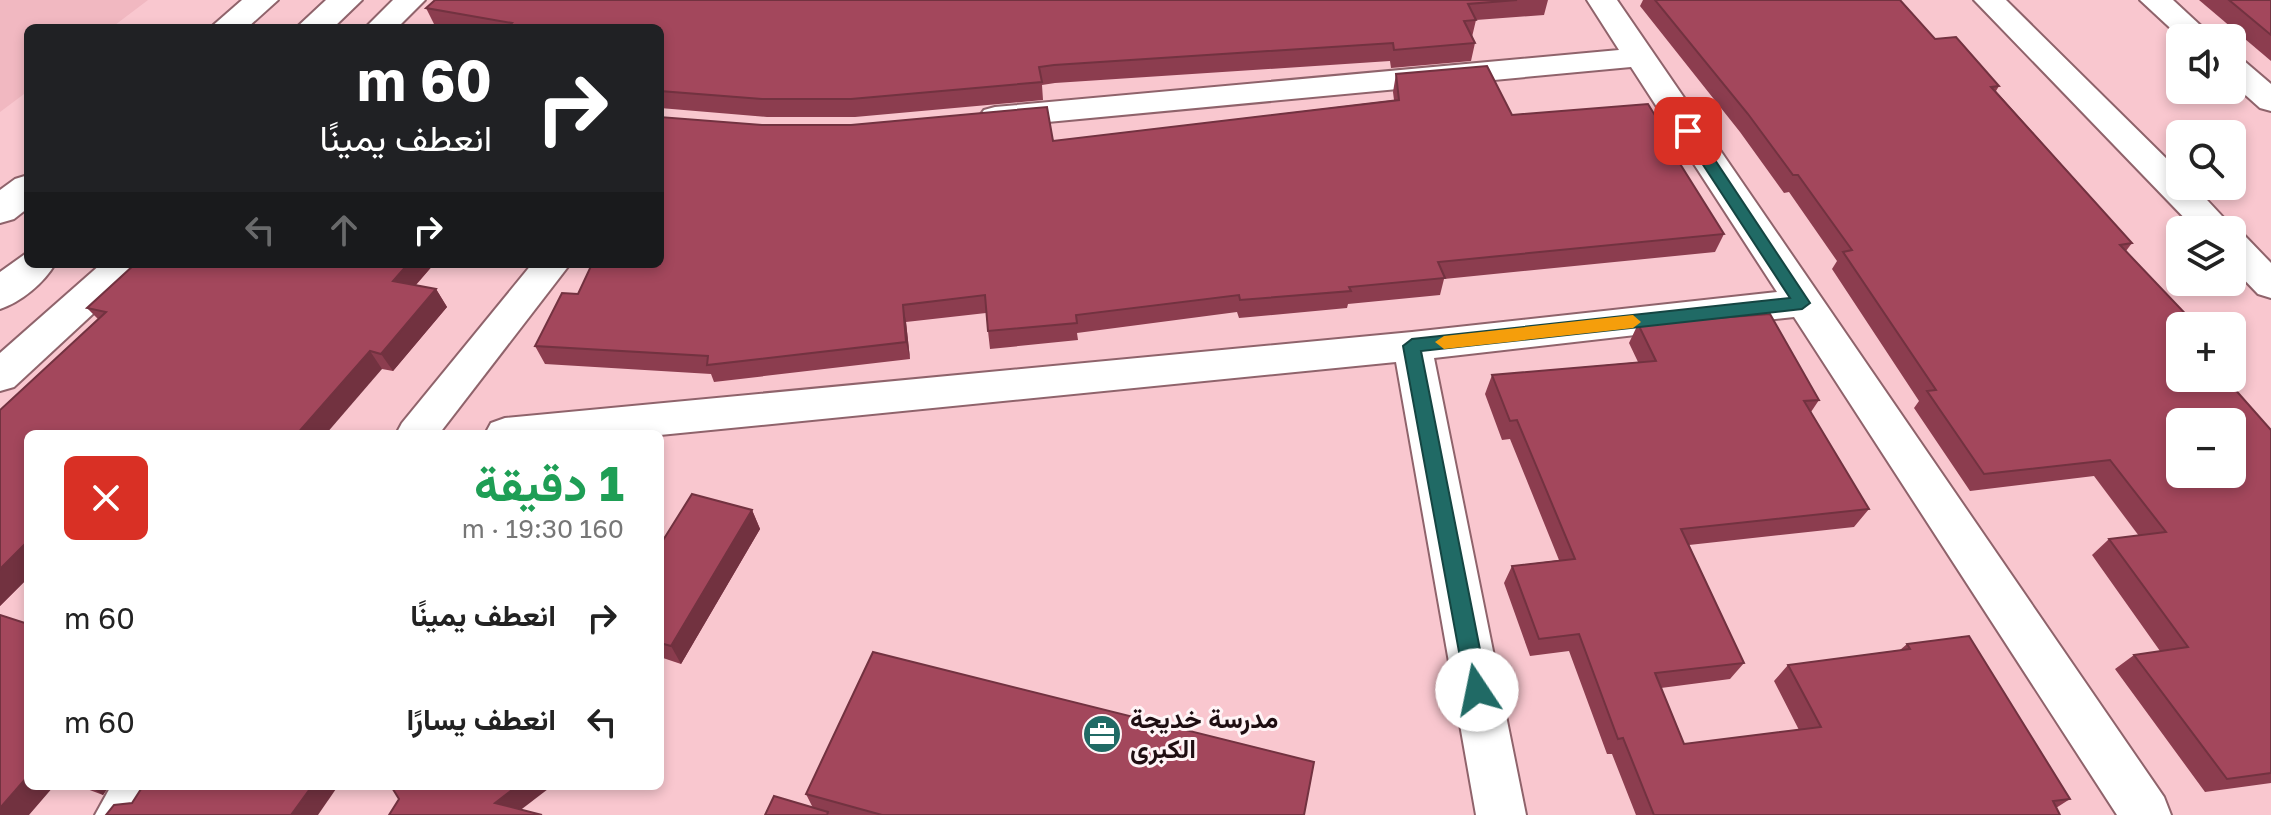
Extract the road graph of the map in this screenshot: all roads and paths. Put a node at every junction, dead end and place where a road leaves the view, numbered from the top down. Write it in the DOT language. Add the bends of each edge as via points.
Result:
graph roads {
  1 [pos="262,0"];
  2 [pos="346,0"];
  3 [pos="410,0"];
  4 [pos="1602,0"];
  5 [pos="1989,0"];
  6 [pos="2155,0"];
  7 [pos="232,24"];
  8 [pos="318,24"];
  9 [pos="384,24"];
  10 [pos="2183,24"];
  11 [pos="1639,57"];
  12 [pos="2246,79"];
  13 [pos="2271,101"];
  14 [pos="965,120"];
  15 [pos="24,187"];
  16 [pos="24,189"];
  17 [pos="0,196"];
  18 [pos="0,210"];
  19 [pos="2203,216"];
  20 [pos="2246,259"];
  21 [pos="30,268"];
  22 [pos="120,268"];
  23 [pos="549,268"];
  24 [pos="2271,285"];
  25 [pos="0,294"];
  26 [pos="1802,303"];
  27 [pos="1412,346"];
  28 [pos="0,376"];
  29 [pos="419,430"];
  30 [pos="546,430"];
  31 [pos="140,790"];
  32 [pos="120,815"];
  33 [pos="1501,815"];
  34 [pos="2146,815"];
  1 -- 7 [label="main road"];
  2 -- 8 [label="main road"];
  3 -- 9 [label="street"];
  4 -- 11 [label="street"];
  5 -- 19 [label="street"];
  6 -- 10 [label="street"];
  11 -- 14 [label="street"];
  11 -- 26 [label="street"];
  12 -- 13 [label="street"];
  15 -- 17 [label="street"];
  16 -- 18 [label="main road"];
  20 -- 24 [label="street"];
  21 -- 25 [label="main road"];
  22 -- 28 [label="street"];
  23 -- 29 [label="street"];
  26 -- 27 [label="street"];
  26 -- 34 [label="street"];
  27 -- 30 [label="street"];
  27 -- 33 [label="street"];
  31 -- 32 [label="street"];
}
